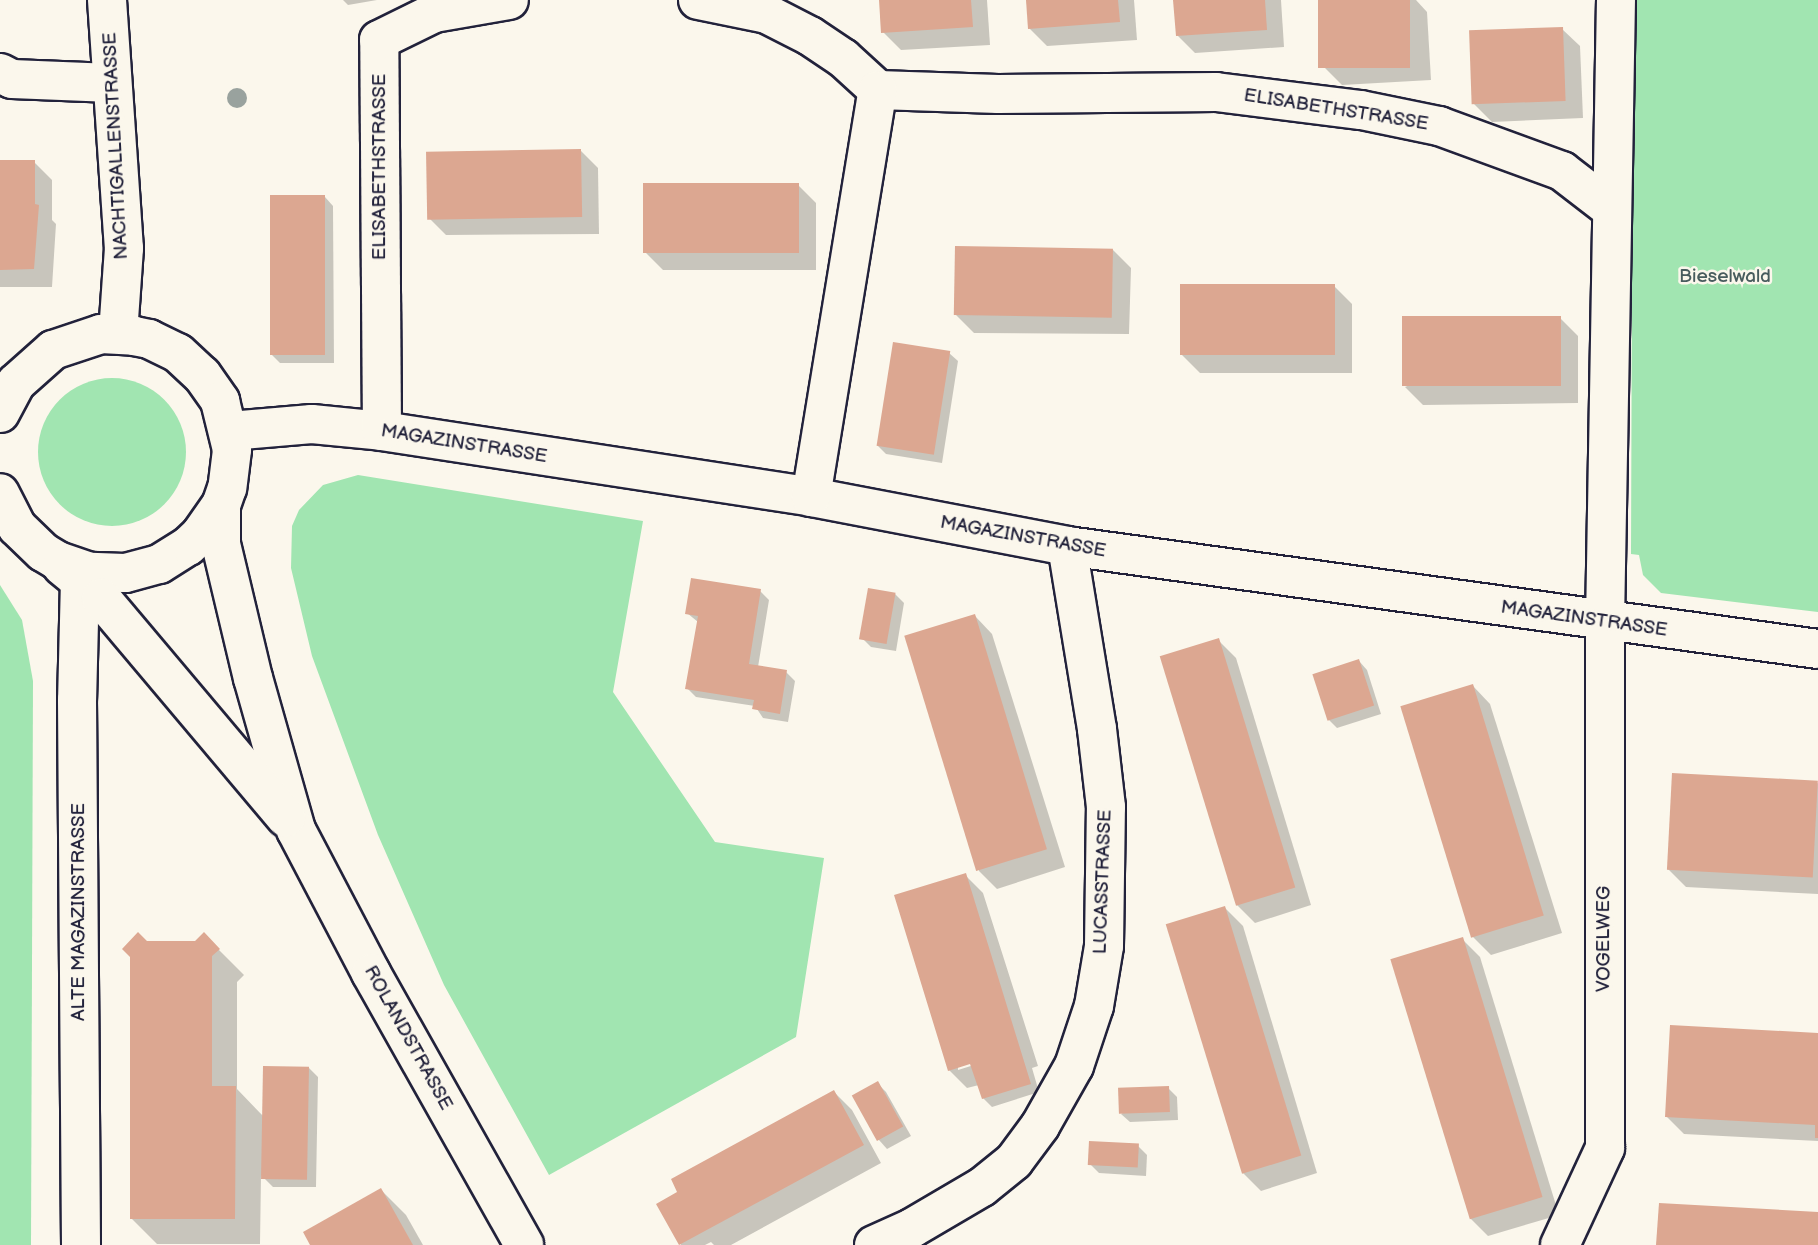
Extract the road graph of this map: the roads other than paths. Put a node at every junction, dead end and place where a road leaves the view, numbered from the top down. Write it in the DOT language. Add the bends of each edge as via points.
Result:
graph roads {
  1 [pos="107,0"];
  2 [pos="509,0"];
  3 [pos="698,0"];
  4 [pos="1616,0"];
  5 [pos="0,73"];
  6 [pos="112,83"];
  7 [pos="878,90"];
  8 [pos="1610,208"];
  9 [pos="118,334"];
  10 [pos="0,413"];
  11 [pos="230,431"];
  12 [pos="382,431"];
  13 [pos="0,493"];
  14 [pos="811,497"];
  15 [pos="221,505"];
  16 [pos="1067,547"];
  17 [pos="43,552"];
  18 [pos="80,580"];
  19 [pos="1605,622"];
  20 [pos="1818,649"];
  21 [pos="296,830"];
  22 [pos="81,1245"];
  23 [pos="524,1245"];
  24 [pos="874,1245"];
  25 [pos="1560,1245"];
  1 -- 6 [label="street, NACHTIGALLENSTRASSE"];
  2 -- 12 [label="street, ELISABETHSTRASSE" via="434,13 379,40"];
  3 -- 7 [label="street" via="767,15 810,36"];
  4 -- 8 [label="street"];
  5 -- 6 [label="street" via="12,79"];
  6 -- 9 [label="street, NACHTIGALLENSTRASSE" via="124,248"];
  7 -- 8 [label="street, ELISABETHSTRASSE" via="1216,92 1361,110 1439,126 1562,171"];
  7 -- 14 [label="street"];
  8 -- 19 [label="street"];
  9 -- 10 [label="street" via="84,338 46,354 16,383"];
  9 -- 11 [label="street" via="149,339 190,363 220,401"];
  11 -- 12 [label="street, MAGAZINSTRASSE" via="312,424"];
  11 -- 15 [label="street" via="231,469"];
  12 -- 14 [label="street, MAGAZINSTRASSE"];
  13 -- 17 [label="street" via="18,527"];
  14 -- 16 [label="street, MAGAZINSTRASSE"];
  15 -- 17 [label="street" via="188,546 143,570 90,572"];
  15 -- 21 [label="street, ROLANDSTRASSE" via="221,544"];
  16 -- 19 [label="street, MAGAZINSTRASSE"];
  16 -- 24 [label="street, LUCASSTRASSE" via="1106,807 1104,946 1094,1006 1074,1066 1014,1161 982,1187"];
  17 -- 18 [label="street, ROLANDSTRASSE"];
  18 -- 21 [label="street, ROLANDSTRASSE" via="101,598"];
  18 -- 22 [label="street, ALTE MAGAZINSTRASSE"];
  19 -- 20 [label="street, MAGAZINSTRASSE"];
  19 -- 25 [label="street, VOGELWEG" via="1605,1148"];
  21 -- 23 [label="street, ROLANDSTRASSE"];
}
